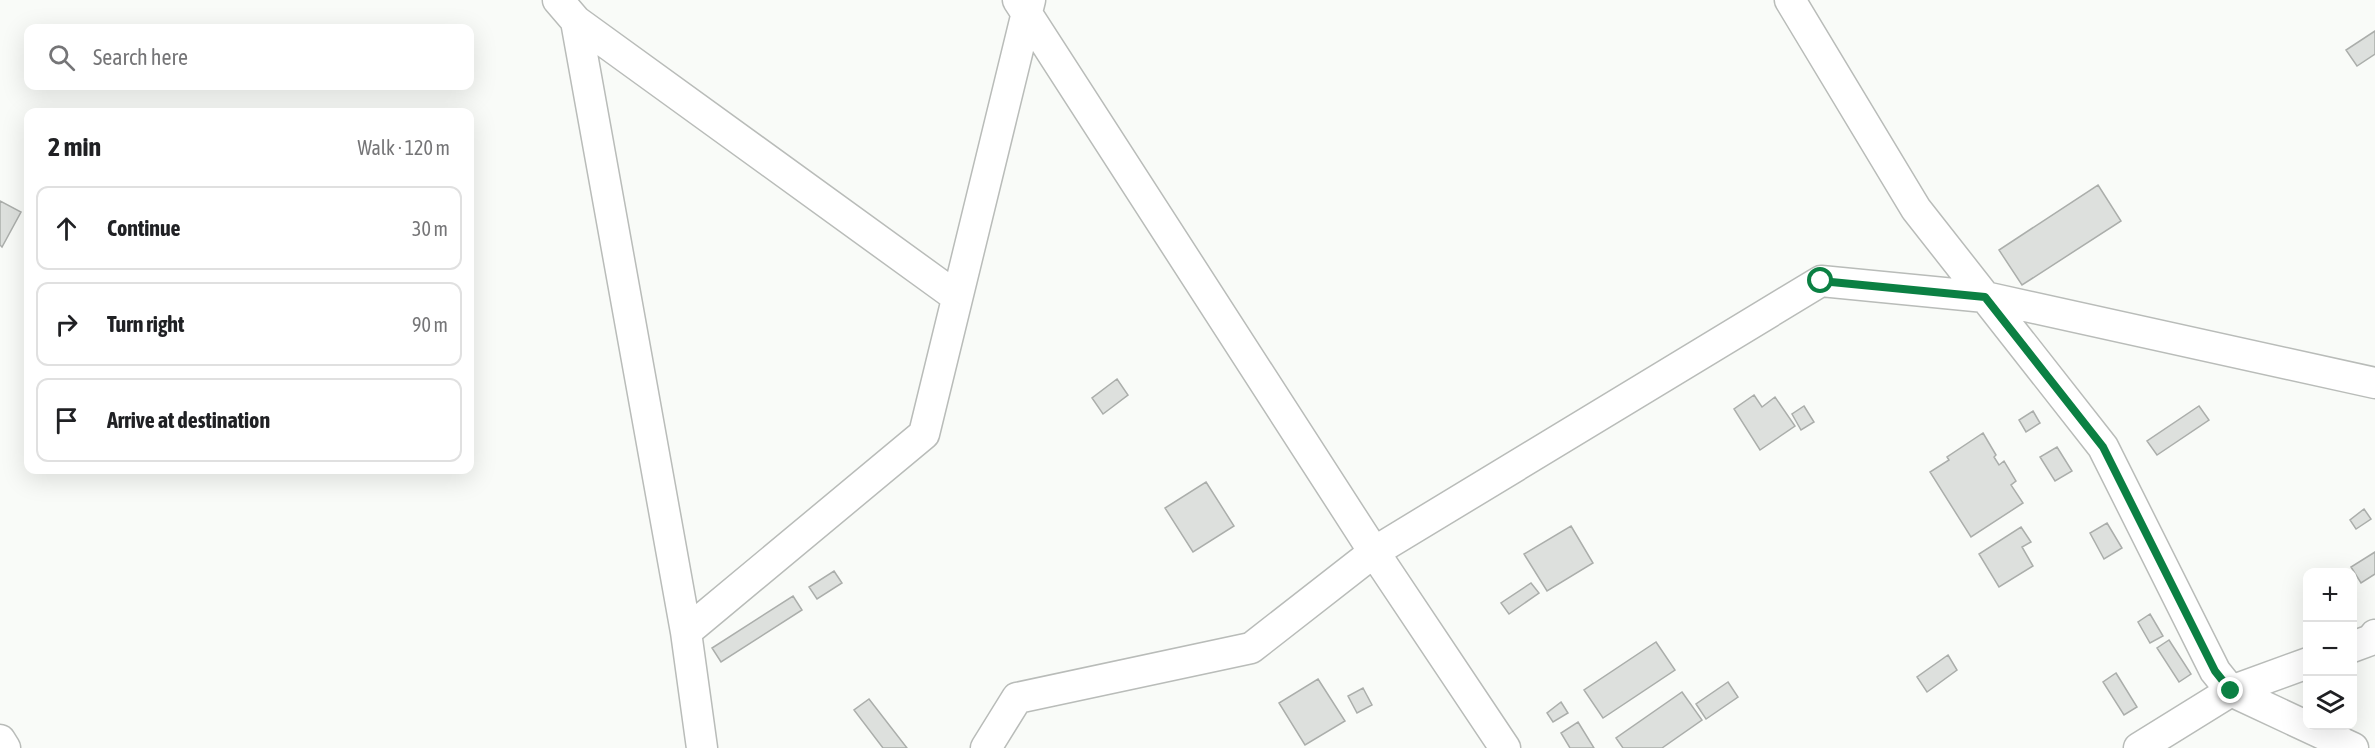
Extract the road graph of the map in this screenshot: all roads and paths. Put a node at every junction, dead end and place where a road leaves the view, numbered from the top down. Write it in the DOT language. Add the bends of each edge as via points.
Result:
graph roads {
  1 [pos="1790,0"];
  2 [pos="1025,4"];
  3 [pos="567,11"];
  4 [pos="957,297"];
  5 [pos="1985,297"];
  6 [pos="2375,383"];
  7 [pos="1374,552"];
  8 [pos="686,632"];
  9 [pos="2375,635"];
  10 [pos="2357,645"];
  11 [pos="2303,664"];
  12 [pos="2231,691"];
  13 [pos="0,740"];
  14 [pos="5,748"];
  15 [pos="702,748"];
  16 [pos="986,748"];
  17 [pos="1504,748"];
  18 [pos="2139,748"];
  19 [pos="2353,748"];
  1 -- 5 [label="street" via="1916,209"];
  2 -- 4 [label="street"];
  2 -- 7 [label="street"];
  3 -- 4 [label="street"];
  3 -- 8 [label="street"];
  4 -- 8 [label="street" via="924,434"];
  5 -- 6 [label="street"];
  5 -- 7 [label="street" via="1821,281"];
  5 -- 12 [label="street" via="2103,447 2215,671"];
  7 -- 16 [label="street" via="1251,648 1017,698"];
  7 -- 17 [label="street"];
  8 -- 15 [label="street"];
  9 -- 10 [label="street"];
  11 -- 12 [label="street"];
  12 -- 18 [label="street"];
  12 -- 19 [label="street"];
  13 -- 14 [label="street"];
}
